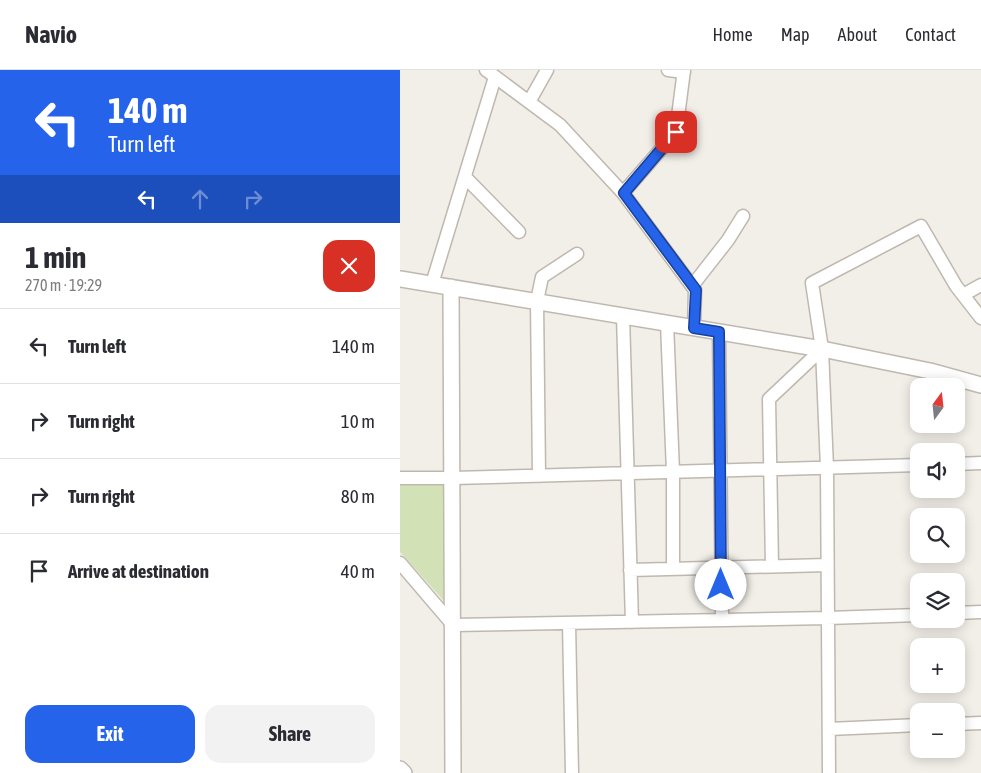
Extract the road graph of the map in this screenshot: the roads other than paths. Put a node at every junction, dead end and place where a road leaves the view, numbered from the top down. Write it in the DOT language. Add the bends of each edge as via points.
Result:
graph roads {
  1 [pos="547,70"];
  2 [pos="668,70"];
  3 [pos="684,71"];
  4 [pos="491,73"];
  5 [pos="529,102"];
  6 [pos="465,177"];
  7 [pos="624,193"];
  8 [pos="743,216"];
  9 [pos="519,232"];
  10 [pos="577,254"];
  11 [pos="400,279"];
  12 [pos="432,284"];
  13 [pos="981,285"];
  14 [pos="692,286"];
  15 [pos="451,287"];
  16 [pos="963,295"];
  17 [pos="537,302"];
  18 [pos="623,316"];
  19 [pos="981,318"];
  20 [pos="667,323"];
  21 [pos="694,328"];
  22 [pos="719,332"];
  23 [pos="822,350"];
  24 [pos="981,385"];
  25 [pos="965,464"];
  26 [pos="981,464"];
  27 [pos="910,465"];
  28 [pos="827,468"];
  29 [pos="769,469"];
  30 [pos="720,471"];
  31 [pos="673,472"];
  32 [pos="628,474"];
  33 [pos="539,476"];
  34 [pos="400,478"];
  35 [pos="453,478"];
  36 [pos="400,563"];
  37 [pos="827,564"];
  38 [pos="772,566"];
  39 [pos="721,568"];
  40 [pos="673,569"];
  41 [pos="630,570"];
  42 [pos="981,612"];
  43 [pos="965,613"];
  44 [pos="910,615"];
  45 [pos="827,618"];
  46 [pos="722,620"];
  47 [pos="569,622"];
  48 [pos="632,622"];
  49 [pos="453,625"];
  50 [pos="981,723"];
  51 [pos="965,724"];
  52 [pos="910,725"];
  53 [pos="829,729"];
  54 [pos="400,769"];
  55 [pos="404,773"];
  56 [pos="454,773"];
  57 [pos="572,773"];
  58 [pos="828,773"];
  1 -- 5 [label="street"];
  2 -- 3 [label="street"];
  3 -- 7 [label="street" via="676,132"];
  4 -- 5 [label="street"];
  4 -- 6 [label="street"];
  5 -- 7 [label="street" via="560,125"];
  6 -- 9 [label="street"];
  6 -- 12 [label="street"];
  7 -- 14 [label="street"];
  8 -- 14 [label="street"];
  10 -- 17 [label="street" via="542,277"];
  11 -- 12 [label="street"];
  12 -- 15 [label="street"];
  13 -- 16 [label="street"];
  14 -- 21 [label="street" via="696,290"];
  15 -- 17 [label="street"];
  15 -- 35 [label="street"];
  16 -- 19 [label="street"];
  16 -- 23 [label="street" via="921,226 812,284"];
  17 -- 18 [label="street"];
  17 -- 33 [label="street"];
  18 -- 20 [label="street"];
  18 -- 32 [label="street"];
  20 -- 21 [label="street"];
  20 -- 31 [label="street"];
  21 -- 22 [label="street"];
  22 -- 23 [label="street"];
  22 -- 30 [label="street"];
  23 -- 24 [label="street" via="930,371"];
  23 -- 28 [label="street"];
  23 -- 29 [label="street" via="769,399"];
  25 -- 26 [label="street"];
  27 -- 28 [label="street"];
  28 -- 29 [label="street"];
  28 -- 37 [label="street"];
  29 -- 30 [label="street"];
  29 -- 38 [label="street"];
  30 -- 31 [label="street"];
  30 -- 39 [label="street"];
  31 -- 32 [label="street"];
  31 -- 40 [label="street"];
  32 -- 33 [label="street"];
  32 -- 41 [label="street"];
  33 -- 35 [label="street"];
  34 -- 35 [label="street"];
  35 -- 49 [label="street"];
  36 -- 49 [label="street"];
  37 -- 38 [label="street"];
  37 -- 45 [label="street"];
  38 -- 39 [label="street"];
  39 -- 40 [label="street"];
  39 -- 46 [label="street"];
  40 -- 41 [label="street"];
  41 -- 48 [label="street"];
  42 -- 43 [label="street"];
  44 -- 45 [label="street"];
  45 -- 46 [label="street"];
  45 -- 53 [label="street"];
  46 -- 48 [label="street"];
  47 -- 48 [label="street"];
  47 -- 49 [label="street"];
  47 -- 57 [label="street"];
  49 -- 56 [label="street"];
  50 -- 51 [label="street"];
  52 -- 53 [label="street"];
  53 -- 58 [label="street"];
  54 -- 55 [label="street"];
}
